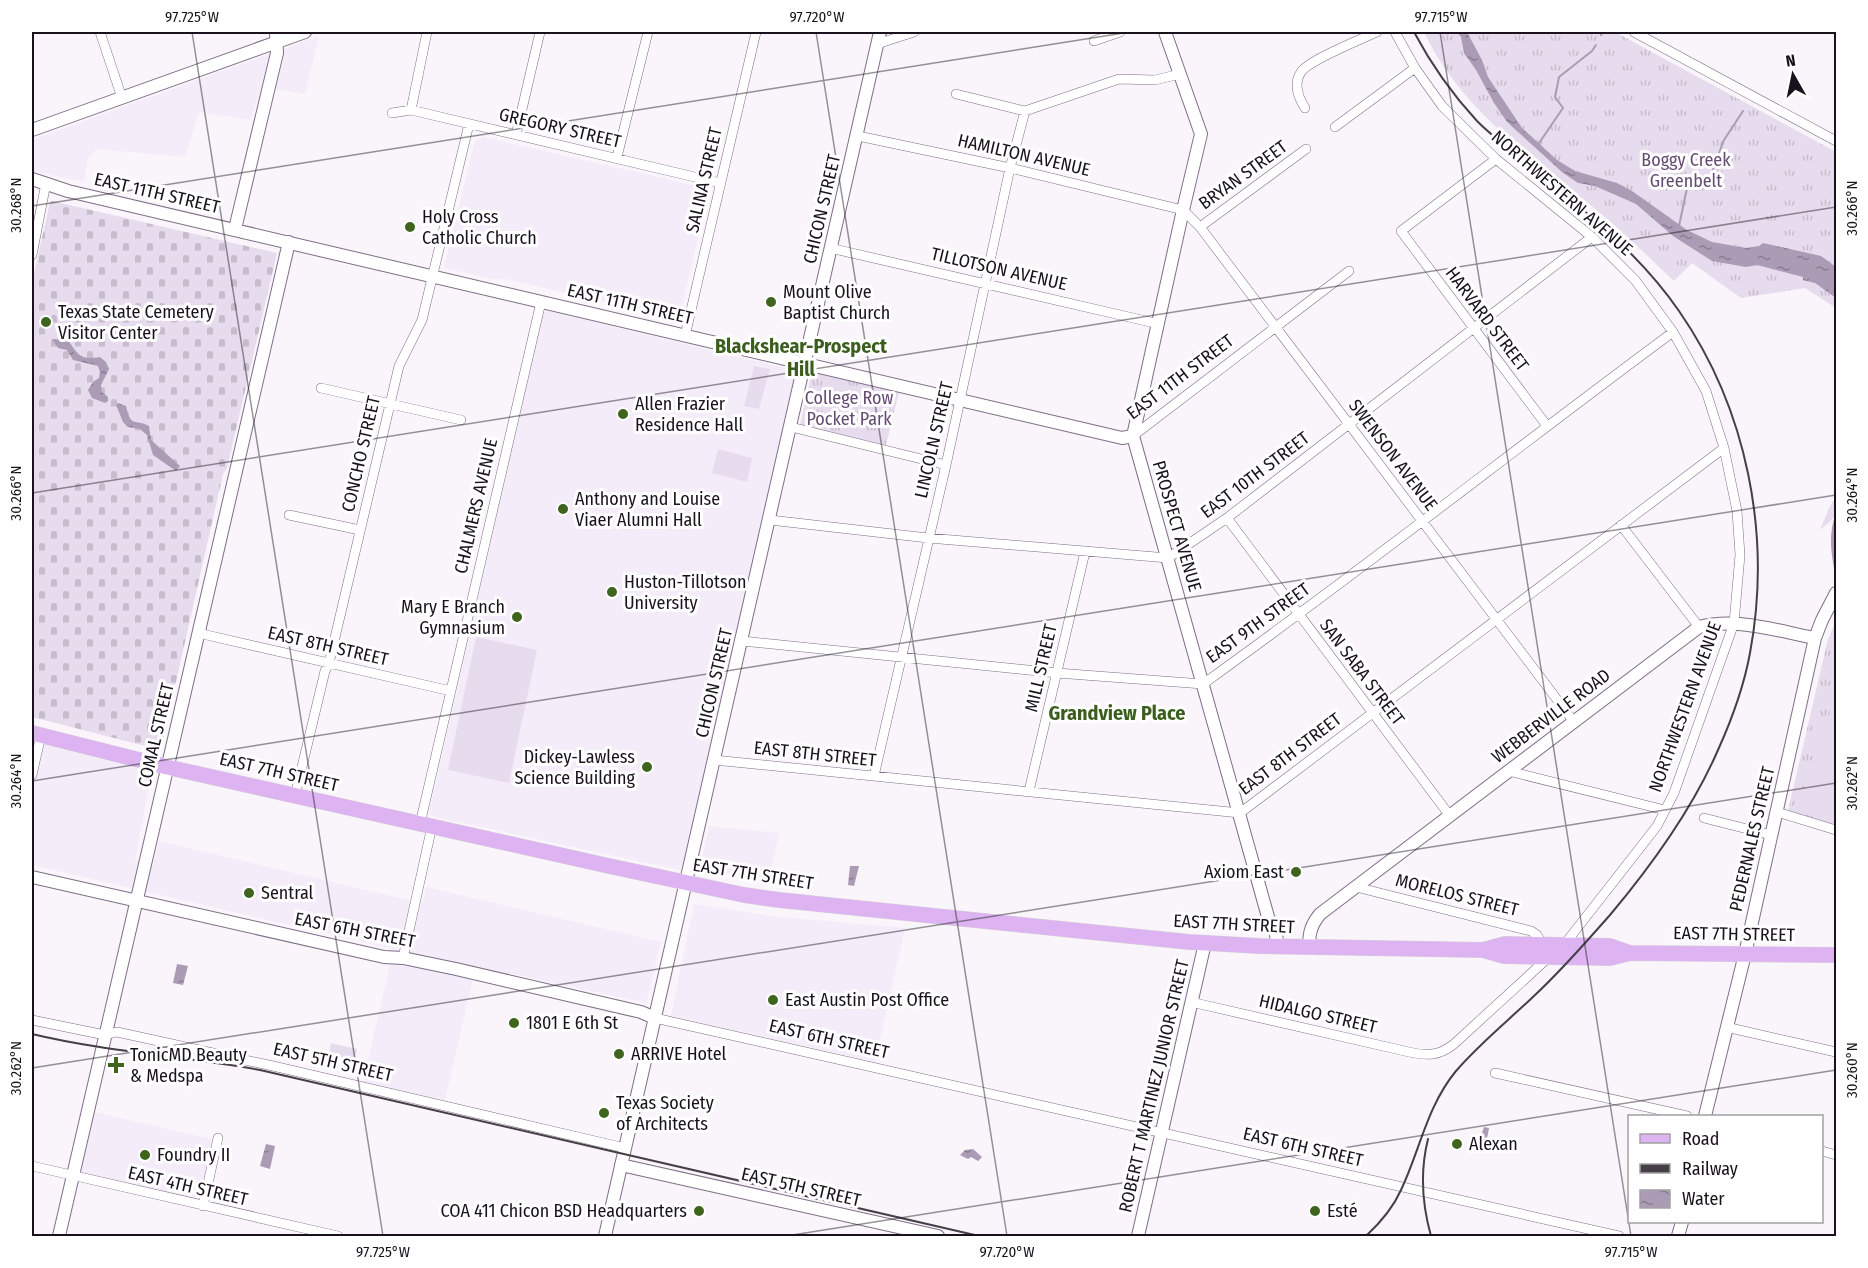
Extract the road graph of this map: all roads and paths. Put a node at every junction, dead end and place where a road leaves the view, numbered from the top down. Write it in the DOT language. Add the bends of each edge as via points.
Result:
graph roads {
  1 [pos="100,32"];
  2 [pos="305,32"];
  3 [pos="427,32"];
  4 [pos="540,32"];
  5 [pos="648,32"];
  6 [pos="756,32"];
  7 [pos="914,32"];
  8 [pos="1120,32"];
  9 [pos="1165,32"];
  10 [pos="1377,32"];
  11 [pos="1395,32"];
  12 [pos="1634,32"];
  13 [pos="276,37"];
  14 [pos="879,38"];
  15 [pos="1094,41"];
  16 [pos="1415,68"];
  17 [pos="1180,74"];
  18 [pos="956,94"];
  19 [pos="122,98"];
  20 [pos="1305,108"];
  21 [pos="411,110"];
  22 [pos="1025,111"];
  23 [pos="392,113"];
  24 [pos="469,124"];
  25 [pos="1335,127"];
  26 [pos="32,130"];
  27 [pos="516,135"];
  28 [pos="858,136"];
  29 [pos="1836,141"];
  30 [pos="1306,149"];
  31 [pos="617,157"];
  32 [pos="1496,159"];
  33 [pos="1010,168"];
  34 [pos="32,179"];
  35 [pos="46,183"];
  36 [pos="720,183"];
  37 [pos="1183,210"];
  38 [pos="1200,227"];
  39 [pos="235,229"];
  40 [pos="1592,237"];
  41 [pos="289,242"];
  42 [pos="830,248"];
  43 [pos="32,255"];
  44 [pos="1349,272"];
  45 [pos="433,276"];
  46 [pos="986,283"];
  47 [pos="541,302"];
  48 [pos="1159,324"];
  49 [pos="1275,327"];
  50 [pos="1473,329"];
  51 [pos="1673,332"];
  52 [pos="685,336"];
  53 [pos="804,364"];
  54 [pos="321,388"];
  55 [pos="959,400"];
  56 [pos="390,404"];
  57 [pos="461,420"];
  58 [pos="1350,424"];
  59 [pos="1546,426"];
  60 [pos="791,427"];
  61 [pos="1133,436"];
  62 [pos="1724,448"];
  63 [pos="946,465"];
  64 [pos="289,515"];
  65 [pos="1227,518"];
  66 [pos="770,520"];
  67 [pos="1422,522"];
  68 [pos="1621,525"];
  69 [pos="360,530"];
  70 [pos="928,538"];
  71 [pos="1085,552"];
  72 [pos="1168,558"];
  73 [pos="1836,593"];
  74 [pos="1298,614"];
  75 [pos="1497,618"];
  76 [pos="1734,623"];
  77 [pos="1699,627"];
  78 [pos="198,633"];
  79 [pos="1815,639"];
  80 [pos="742,641"];
  81 [pos="901,657"];
  82 [pos="329,663"];
  83 [pos="1057,673"];
  84 [pos="1203,684"];
  85 [pos="451,691"];
  86 [pos="1372,712"];
  87 [pos="1574,722"];
  88 [pos="36,734"];
  89 [pos="714,760"];
  90 [pos="167,767"];
  91 [pos="1508,771"];
  92 [pos="32,775"];
  93 [pos="874,776"];
  94 [pos="1029,791"];
  95 [pos="295,796"];
  96 [pos="1665,810"];
  97 [pos="1777,812"];
  98 [pos="1240,813"];
  99 [pos="1450,816"];
  100 [pos="1704,818"];
  101 [pos="426,825"];
  102 [pos="1836,830"];
  103 [pos="1771,835"];
  104 [pos="32,877"];
  105 [pos="685,883"];
  106 [pos="1356,887"];
  107 [pos="136,901"];
  108 [pos="1270,924"];
  109 [pos="1205,943"];
  110 [pos="1564,945"];
  111 [pos="1260,946"];
  112 [pos="1278,947"];
  113 [pos="1309,947"];
  114 [pos="1546,951"];
  115 [pos="1630,953"];
  116 [pos="1745,954"];
  117 [pos="1836,955"];
  118 [pos="404,958"];
  119 [pos="1191,1002"];
  120 [pos="655,1018"];
  121 [pos="32,1020"];
  122 [pos="1726,1027"];
  123 [pos="105,1035"];
  124 [pos="1836,1052"];
  125 [pos="1495,1073"];
  126 [pos="1683,1115"];
  127 [pos="1705,1115"];
  128 [pos="1163,1133"];
  129 [pos="218,1138"];
  130 [pos="625,1148"];
  131 [pos="621,1165"];
  132 [pos="32,1166"];
  133 [pos="72,1176"];
  134 [pos="203,1206"];
  135 [pos="59,1236"];
  136 [pos="338,1236"];
  137 [pos="605,1236"];
  138 [pos="938,1236"];
  139 [pos="1138,1236"];
  140 [pos="1618,1236"];
  1 -- 19 [label="street"];
  2 -- 13 [label="street"];
  3 -- 21 [label="street"];
  4 -- 27 [label="street"];
  5 -- 31 [label="street"];
  6 -- 36 [label="street, SALINA STREET"];
  7 -- 14 [label="street"];
  8 -- 15 [label="street"];
  9 -- 17 [label="street"];
  10 -- 20 [label="street" via="1306,66 1297,80 1297,91"];
  11 -- 16 [label="street, NORTHWESTERN AVENUE"];
  12 -- 29 [label="street"];
  13 -- 19 [label="street"];
  13 -- 39 [label="street" via="277,52"];
  14 -- 28 [label="street, CHICON STREET"];
  16 -- 25 [label="street"];
  16 -- 32 [label="street, NORTHWESTERN AVENUE" via="1442,106"];
  17 -- 22 [label="street" via="1155,80 1119,79"];
  17 -- 37 [label="street, PROSPECT AVENUE" via="1201,134"];
  18 -- 22 [label="street"];
  19 -- 26 [label="street"];
  21 -- 23 [label="street, GREGORY STREET"];
  21 -- 24 [label="street, GREGORY STREET"];
  22 -- 33 [label="street, LINCOLN STREET"];
  24 -- 27 [label="street, GREGORY STREET"];
  24 -- 45 [label="street, CONCHO STREET"];
  27 -- 31 [label="street, GREGORY STREET"];
  28 -- 33 [label="street, HAMILTON AVENUE"];
  28 -- 42 [label="street, CHICON STREET"];
  30 -- 38 [label="street, BRYAN STREET"];
  31 -- 36 [label="street, GREGORY STREET"];
  32 -- 40 [label="street, NORTHWESTERN AVENUE"];
  32 -- 50 [label="street, HARVARD STREET" via="1401,231"];
  33 -- 37 [label="street, HAMILTON AVENUE"];
  33 -- 46 [label="street, LINCOLN STREET"];
  34 -- 35 [label="street, EAST 11TH STREET"];
  35 -- 39 [label="street, EAST 11TH STREET"];
  35 -- 43 [label="street"];
  36 -- 52 [label="street, SALINA STREET"];
  37 -- 38 [label="street, SWENSON AVENUE"];
  37 -- 48 [label="street, PROSPECT AVENUE"];
  38 -- 49 [label="street, SWENSON AVENUE"];
  39 -- 41 [label="street, EAST 11TH STREET"];
  40 -- 50 [label="street, EAST 10TH STREET"];
  40 -- 51 [label="street, NORTHWESTERN AVENUE" via="1635,280"];
  41 -- 45 [label="street, EAST 11TH STREET"];
  41 -- 78 [label="street, COMAL STREET"];
  42 -- 46 [label="street, TILLOTSON AVENUE"];
  42 -- 53 [label="street, CHICON STREET"];
  44 -- 49 [label="street, EAST 11TH STREET"];
  45 -- 47 [label="street, EAST 11TH STREET"];
  45 -- 56 [label="street, CONCHO STREET" via="422,320 399,366"];
  46 -- 48 [label="street, TILLOTSON AVENUE"];
  46 -- 55 [label="street, LINCOLN STREET"];
  47 -- 52 [label="street, EAST 11TH STREET"];
  47 -- 85 [label="street, CHALMERS AVENUE"];
  48 -- 61 [label="street, PROSPECT AVENUE"];
  49 -- 58 [label="street, SWENSON AVENUE"];
  49 -- 61 [label="street, EAST 11TH STREET"];
  50 -- 58 [label="street, EAST 10TH STREET"];
  50 -- 59 [label="street, HARVARD STREET"];
  51 -- 59 [label="street, EAST 9TH STREET"];
  51 -- 62 [label="street, NORTHWESTERN AVENUE" via="1706,391"];
  52 -- 53 [label="street, EAST 11TH STREET"];
  53 -- 55 [label="street, EAST 11TH STREET"];
  53 -- 60 [label="street, CHICON STREET"];
  54 -- 56 [label="street"];
  55 -- 61 [label="street, EAST 11TH STREET" via="1122,438"];
  55 -- 63 [label="street, LINCOLN STREET"];
  56 -- 57 [label="street"];
  56 -- 69 [label="street, CONCHO STREET"];
  58 -- 65 [label="street, EAST 10TH STREET"];
  58 -- 67 [label="street, SWENSON AVENUE"];
  59 -- 67 [label="street, EAST 9TH STREET"];
  60 -- 63 [label="street"];
  60 -- 66 [label="street, CHICON STREET"];
  61 -- 72 [label="street, PROSPECT AVENUE"];
  62 -- 68 [label="street, EAST 8TH STREET"];
  62 -- 76 [label="street, NORTHWESTERN AVENUE" via="1737,511 1740,555"];
  63 -- 70 [label="street, LINCOLN STREET"];
  64 -- 69 [label="street"];
  65 -- 72 [label="street, EAST 10TH STREET"];
  65 -- 74 [label="street, SAN SABA STREET"];
  66 -- 70 [label="street"];
  66 -- 80 [label="street, CHICON STREET"];
  67 -- 74 [label="street, EAST 9TH STREET"];
  67 -- 75 [label="street, SWENSON AVENUE"];
  68 -- 75 [label="street, EAST 8TH STREET"];
  68 -- 77 [label="street"];
  69 -- 82 [label="street, CONCHO STREET"];
  70 -- 71 [label="street"];
  70 -- 81 [label="street, LINCOLN STREET"];
  71 -- 72 [label="street"];
  71 -- 83 [label="street, MILL STREET"];
  72 -- 84 [label="street, PROSPECT AVENUE"];
  73 -- 79 [label="street"];
  74 -- 84 [label="street, EAST 9TH STREET"];
  74 -- 86 [label="street, SAN SABA STREET"];
  75 -- 86 [label="street, EAST 8TH STREET"];
  75 -- 87 [label="street, SWENSON AVENUE"];
  76 -- 77 [label="street"];
  76 -- 79 [label="street"];
  76 -- 96 [label="street, NORTHWESTERN AVENUE"];
  77 -- 87 [label="street, WEBBERVILLE ROAD"];
  78 -- 82 [label="street, EAST 8TH STREET"];
  78 -- 90 [label="street, COMAL STREET"];
  79 -- 97 [label="street, PEDERNALES STREET"];
  80 -- 81 [label="street, EAST 9TH STREET"];
  80 -- 89 [label="street, CHICON STREET"];
  81 -- 83 [label="street, EAST 9TH STREET"];
  81 -- 93 [label="street, LINCOLN STREET"];
  82 -- 85 [label="street, EAST 8TH STREET"];
  82 -- 95 [label="street, CONCHO STREET"];
  83 -- 84 [label="street, EAST 9TH STREET"];
  83 -- 94 [label="street, MILL STREET"];
  84 -- 98 [label="street, PROSPECT AVENUE"];
  85 -- 101 [label="street, CHALMERS AVENUE"];
  86 -- 98 [label="street, EAST 8TH STREET"];
  86 -- 99 [label="street, SAN SABA STREET"];
  87 -- 91 [label="street, WEBBERVILLE ROAD"];
  88 -- 90 [label="main road, EAST 7TH STREET"];
  88 -- 92 [label="street"];
  89 -- 93 [label="street, EAST 8TH STREET"];
  89 -- 105 [label="street, CHICON STREET"];
  90 -- 95 [label="main road, EAST 7TH STREET"];
  90 -- 107 [label="street, COMAL STREET"];
  91 -- 96 [label="street"];
  91 -- 99 [label="street, WEBBERVILLE ROAD"];
  93 -- 94 [label="street, EAST 8TH STREET"];
  94 -- 98 [label="street, EAST 8TH STREET"];
  95 -- 101 [label="main road, EAST 7TH STREET"];
  96 -- 110 [label="street, NORTHWESTERN AVENUE" via="1657,826"];
  97 -- 102 [label="street"];
  97 -- 103 [label="street, PEDERNALES STREET"];
  98 -- 108 [label="street, PROSPECT AVENUE"];
  99 -- 106 [label="street, WEBBERVILLE ROAD"];
  100 -- 103 [label="street"];
  101 -- 105 [label="main road, EAST 7TH STREET"];
  101 -- 118 [label="street, CHALMERS AVENUE"];
  103 -- 116 [label="street, PEDERNALES STREET"];
  104 -- 107 [label="street, EAST 6TH STREET"];
  105 -- 109 [label="main road, EAST 7TH STREET" via="779,900"];
  105 -- 120 [label="street, CHICON STREET"];
  106 -- 113 [label="street, WEBBERVILLE ROAD" via="1313,921"];
  106 -- 114 [label="street, MORELOS STREET" via="1531,931"];
  107 -- 118 [label="street, EAST 6TH STREET" via="384,957"];
  107 -- 123 [label="street, COMAL STREET"];
  108 -- 111 [label="street"];
  108 -- 112 [label="street, PROSPECT AVENUE" via="1275,928"];
  109 -- 111 [label="main road, EAST 7TH STREET"];
  109 -- 119 [label="street, ROBERT T MARTINEZ JUNIOR STREET"];
  110 -- 114 [label="main road, EAST 7TH STREET"];
  110 -- 115 [label="main road, EAST 7TH STREET" via="1610,946"];
  111 -- 112 [label="main road, EAST 7TH STREET"];
  112 -- 113 [label="main road, EAST 7TH STREET"];
  113 -- 114 [label="main road, EAST 7TH STREET" via="1483,950 1504,956"];
  114 -- 115 [label="main road, EAST 7TH STREET" via="1610,958"];
  114 -- 119 [label="street, HIDALGO STREET" via="1454,1044 1437,1054 1409,1052"];
  115 -- 116 [label="main road, EAST 7TH STREET"];
  116 -- 117 [label="main road, EAST 7TH STREET"];
  116 -- 122 [label="street, PEDERNALES STREET"];
  118 -- 120 [label="street, EAST 6TH STREET"];
  119 -- 128 [label="street, ROBERT T MARTINEZ JUNIOR STREET"];
  120 -- 128 [label="street, EAST 6TH STREET"];
  120 -- 130 [label="street, CHICON STREET"];
  121 -- 123 [label="street, EAST 5TH STREET"];
  122 -- 124 [label="street"];
  122 -- 127 [label="street, PEDERNALES STREET"];
  123 -- 130 [label="street, EAST 5TH STREET" via="117,1032"];
  123 -- 133 [label="street, COMAL STREET"];
  125 -- 126 [label="street"];
  128 -- 139 [label="street, ROBERT T MARTINEZ JUNIOR STREET"];
  128 -- 140 [label="street, EAST 6TH STREET"];
  129 -- 134 [label="street"];
  130 -- 131 [label="street, CHICON STREET"];
  131 -- 137 [label="street, CHICON STREET"];
  131 -- 138 [label="street, EAST 5TH STREET"];
  132 -- 133 [label="street, EAST 4TH STREET"];
  133 -- 134 [label="street, EAST 4TH STREET"];
  133 -- 135 [label="street, COMAL STREET"];
  134 -- 136 [label="street, EAST 4TH STREET"];
}
